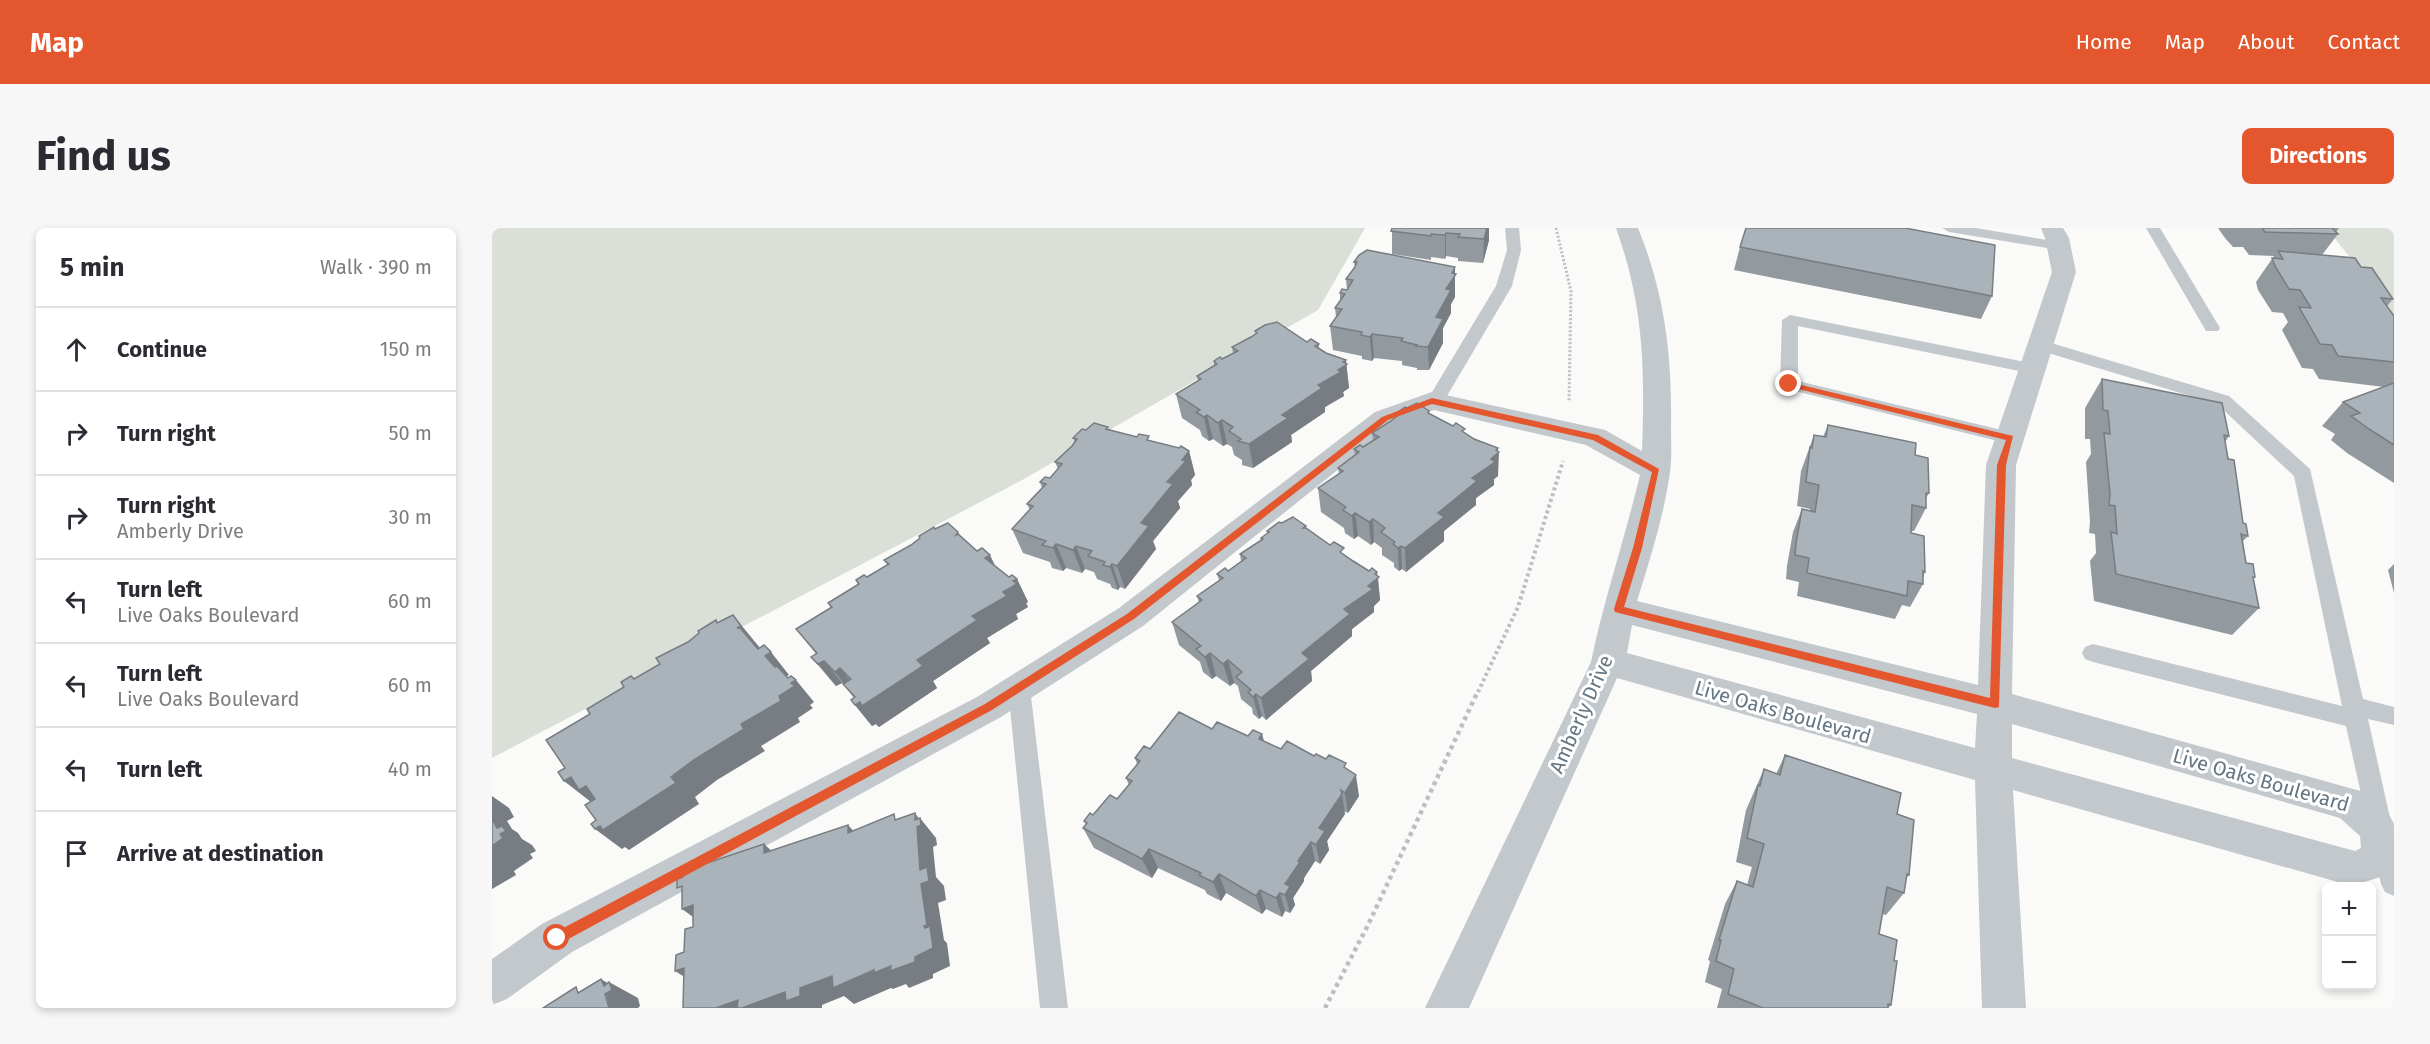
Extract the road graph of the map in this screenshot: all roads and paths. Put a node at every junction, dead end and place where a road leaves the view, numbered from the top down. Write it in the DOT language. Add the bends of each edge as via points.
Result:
graph roads {
  1 [pos="1512,228"];
  2 [pos="1556,228"];
  3 [pos="1627,228"];
  4 [pos="1949,228"];
  5 [pos="2153,228"];
  6 [pos="2055,237"];
  7 [pos="2212,328"];
  8 [pos="2038,357"];
  9 [pos="1435,402"];
  10 [pos="1568,411"];
  11 [pos="2010,438"];
  12 [pos="1565,454"];
  13 [pos="1656,471"];
  14 [pos="1618,609"];
  15 [pos="2093,654"];
  16 [pos="1608,662"];
  17 [pos="1019,688"];
  18 [pos="1995,704"];
  19 [pos="2355,712"];
  20 [pos="2394,716"];
  21 [pos="1994,771"];
  22 [pos="2383,842"];
  23 [pos="2394,884"];
  24 [pos="492,984"];
  25 [pos="1054,1008"];
  26 [pos="1325,1008"];
  27 [pos="1447,1008"];
  28 [pos="2004,1008"];
  1 -- 9 [label="lane" via="1514,250 1504,286"];
  2 -- 10 [label="path" via="1571,291"];
  3 -- 13 [label="street, Amberly Drive" via="1650,301 1658,380"];
  4 -- 6 [label="lane"];
  5 -- 7 [label="lane"];
  6 -- 8 [label="street" via="2064,272"];
  8 -- 11 [label="street"];
  8 -- 11 [label="lane" via="1790,320 1789,384"];
  8 -- 19 [label="lane" via="2223,400 2303,474"];
  9 -- 13 [label="street" via="1595,437"];
  9 -- 17 [label="street" via="1385,418 1131,617"];
  11 -- 18 [label="street" via="2001,465"];
  12 -- 26 [label="path" via="1518,607 1368,926"];
  13 -- 14 [label="street, Amberly Drive" via="1638,548"];
  14 -- 16 [label="street, Amberly Drive"];
  14 -- 18 [label="street, Live Oaks Boulevard"];
  15 -- 19 [label="lane"];
  16 -- 21 [label="street, Live Oaks Boulevard"];
  16 -- 27 [label="street, Amberly Drive"];
  17 -- 24 [label="street" via="557,938"];
  17 -- 25 [label="lane"];
  18 -- 21 [label="street"];
  18 -- 22 [label="street, Live Oaks Boulevard" via="2352,804 2374,821"];
  19 -- 20 [label="lane"];
  19 -- 22 [label="lane"];
  21 -- 22 [label="street, Live Oaks Boulevard" via="2355,870 2379,860"];
  21 -- 28 [label="street"];
  22 -- 23 [label="lane"];
}
